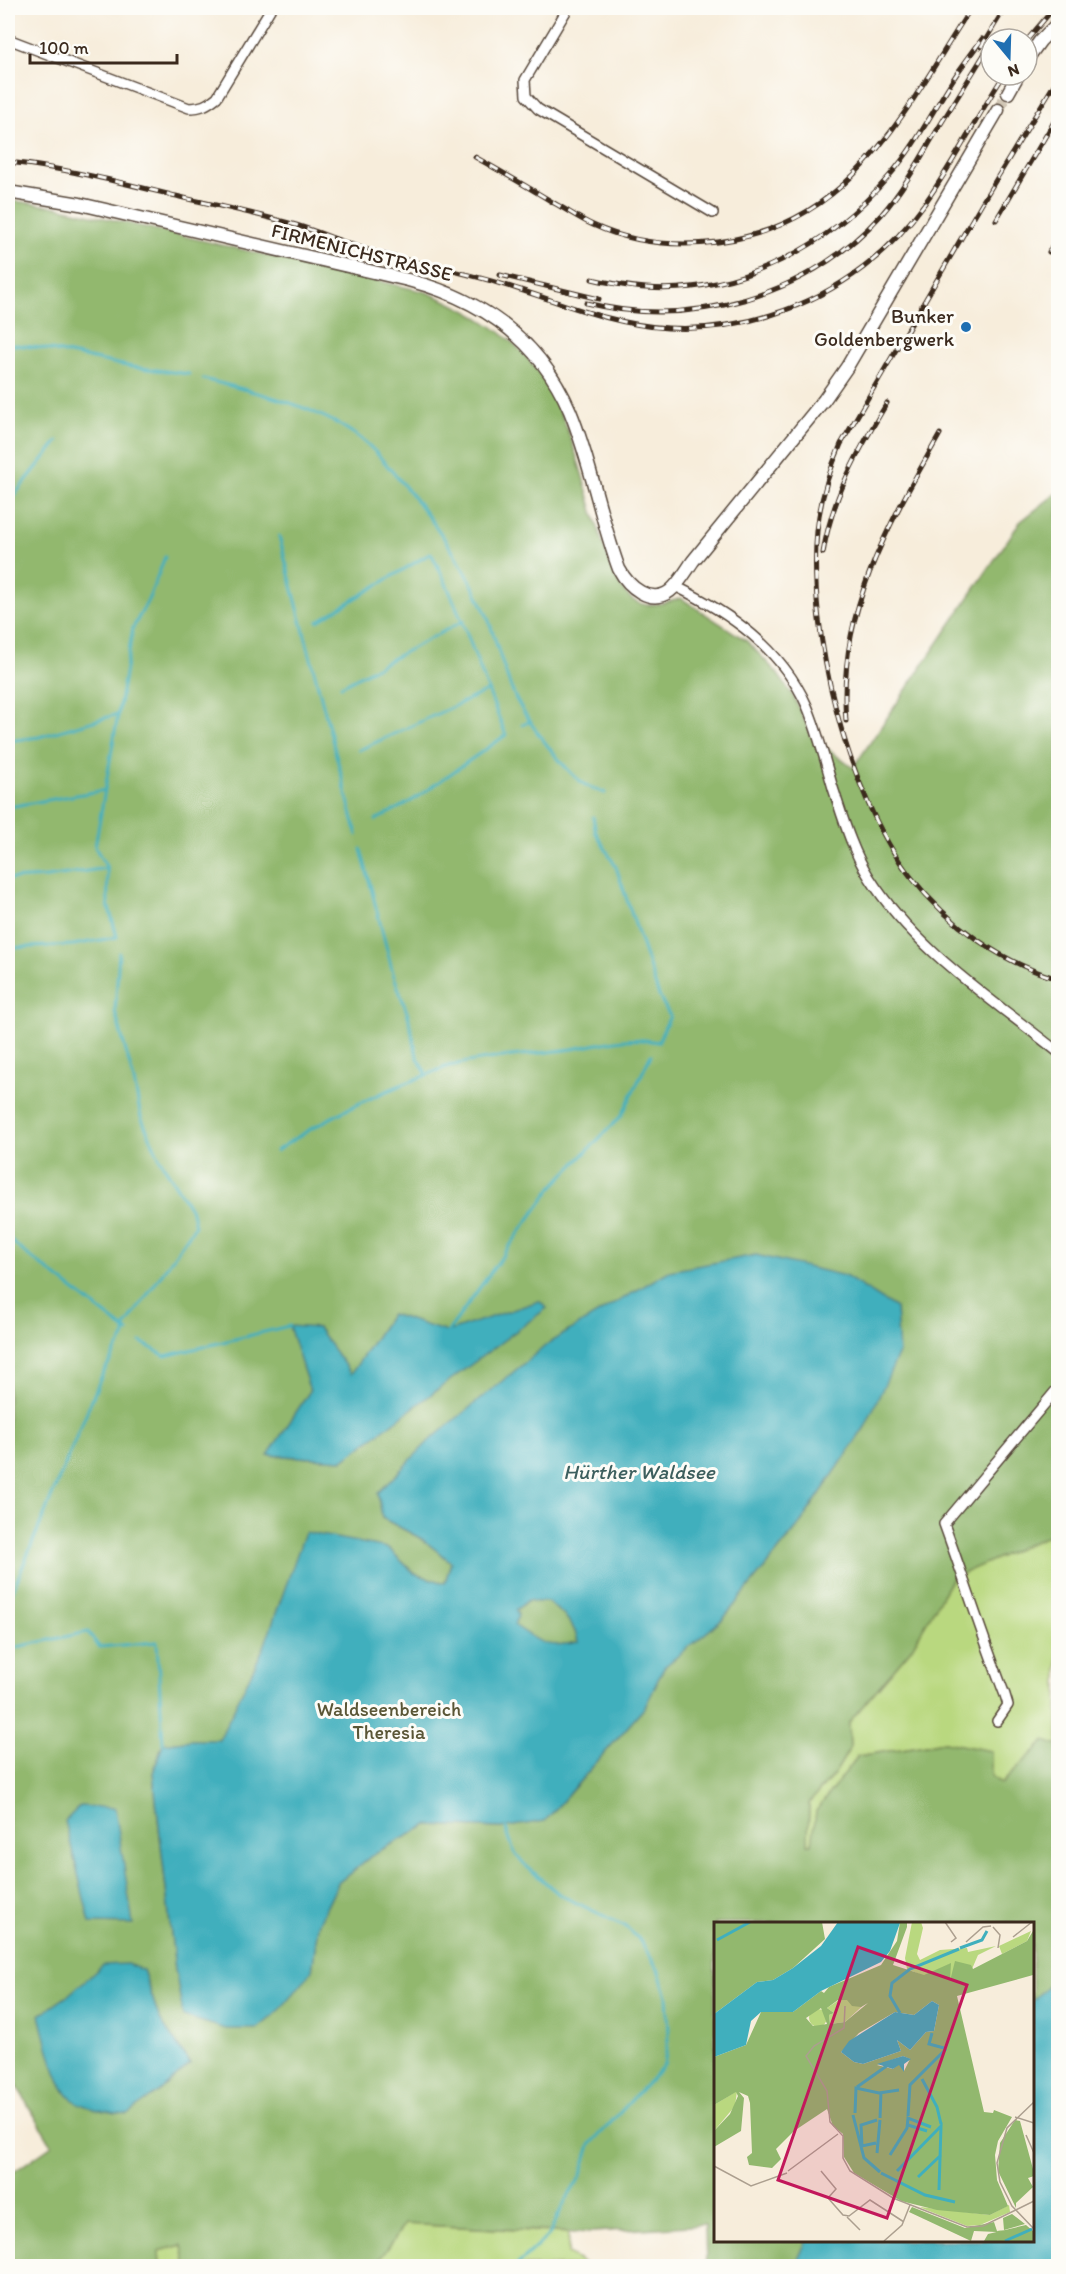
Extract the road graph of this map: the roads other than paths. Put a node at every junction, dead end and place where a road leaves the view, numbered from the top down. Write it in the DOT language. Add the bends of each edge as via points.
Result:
graph roads {
  1 [pos="271,8"];
  2 [pos="568,8"];
  3 [pos="1059,23"];
  4 [pos="8,39"];
  5 [pos="1039,42"];
  6 [pos="1011,87"];
  7 [pos="1008,93"];
  8 [pos="998,110"];
  9 [pos="8,192"];
  10 [pos="713,213"];
  11 [pos="675,586"];
  12 [pos="1059,1052"];
  13 [pos="1059,1388"];
  14 [pos="997,1722"];
  1 -- 4 [label="street" via="217,97 199,108 189,108"];
  2 -- 10 [label="street" via="525,80 526,96 538,109"];
  3 -- 5 [label="street"];
  6 -- 7 [label="street"];
  8 -- 11 [label="street" via="847,367"];
  9 -- 11 [label="street, FIRMENICHSTRASSE" via="80,204 408,280 481,308 529,347 558,388 576,428 623,576 645,594 660,595"];
  11 -- 12 [label="street" via="744,626 796,684 808,707 856,851 886,901 919,938"];
  13 -- 14 [label="street" via="944,1524 1008,1705"];
}
